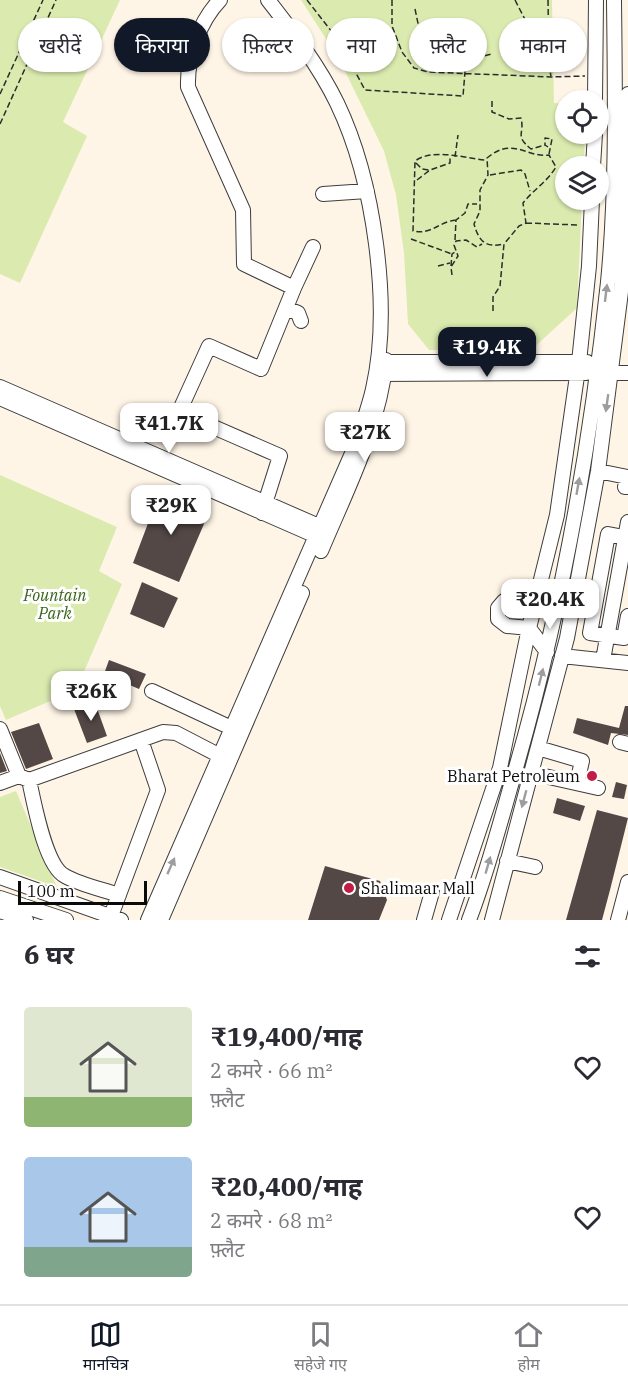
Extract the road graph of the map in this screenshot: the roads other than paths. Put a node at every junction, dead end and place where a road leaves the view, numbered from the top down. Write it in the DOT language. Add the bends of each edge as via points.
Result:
graph roads {
  1 [pos="220,0"];
  2 [pos="268,0"];
  3 [pos="279,0"];
  4 [pos="596,0"];
  5 [pos="614,0"];
  6 [pos="595,90"];
  7 [pos="628,94"];
  8 [pos="367,191"];
  9 [pos="323,194"];
  10 [pos="592,210"];
  11 [pos="313,247"];
  12 [pos="294,288"];
  13 [pos="286,308"];
  14 [pos="301,321"];
  15 [pos="628,361"];
  16 [pos="578,367"];
  17 [pos="597,367"];
  18 [pos="613,367"];
  19 [pos="380,368"];
  20 [pos="628,373"];
  21 [pos="0,387"];
  22 [pos="0,398"];
  23 [pos="598,471"];
  24 [pos="628,478"];
  25 [pos="265,508"];
  26 [pos="628,522"];
  27 [pos="323,533"];
  28 [pos="627,538"];
  29 [pos="537,596"];
  30 [pos="556,612"];
  31 [pos="628,616"];
  32 [pos="528,628"];
  33 [pos="608,636"];
  34 [pos="547,652"];
  35 [pos="562,656"];
  36 [pos="603,660"];
  37 [pos="628,663"];
  38 [pos="152,691"];
  39 [pos="0,729"];
  40 [pos="237,730"];
  41 [pos="141,740"];
  42 [pos="538,748"];
  43 [pos="225,759"];
  44 [pos="531,773"];
  45 [pos="24,778"];
  46 [pos="0,783"];
  47 [pos="577,783"];
  48 [pos="598,788"];
  49 [pos="507,861"];
  50 [pos="535,867"];
  51 [pos="0,877"];
  52 [pos="628,882"];
  53 [pos="119,895"];
  54 [pos="0,898"];
  55 [pos="0,911"];
  56 [pos="20,915"];
  57 [pos="450,917"];
  58 [pos="116,918"];
  59 [pos="66,920"];
  60 [pos="148,920"];
  61 [pos="161,920"];
  62 [pos="424,920"];
  63 [pos="469,920"];
  64 [pos="492,920"];
  65 [pos="618,920"];
  1 -- 12 [label="street" via="211,10 193,50 188,87 243,210 244,264"];
  2 -- 8 [label="street" via="303,45 337,101 355,145"];
  3 -- 19 [label="street" via="311,42 345,99 363,142 375,187 387,268 389,327"];
  4 -- 6 [label="street"];
  17 -- 5 [label="street, one-way" via="608,281"];
  7 -- 18 [label="street" via="622,284"];
  8 -- 9 [label="street"];
  8 -- 19 [label="street" via="378,268"];
  10 -- 16 [label="street"];
  11 -- 12 [label="street"];
  12 -- 13 [label="street"];
  13 -- 14 [label="street" via="298,313"];
  13 -- 25 [label="street" via="261,369 209,346 179,412 280,456"];
  15 -- 18 [label="street"];
  16 -- 17 [label="street"];
  16 -- 19 [label="street"];
  16 -- 29 [label="street" via="557,515"];
  17 -- 18 [label="street"];
  30 -- 17 [label="street, one-way"];
  18 -- 20 [label="street"];
  18 -- 23 [label="street, one-way"];
  19 -- 27 [label="street" via="383,391 365,447"];
  21 -- 25 [label="street" via="29,394 99,424"];
  22 -- 25 [label="street"];
  23 -- 24 [label="street"];
  23 -- 35 [label="street"];
  25 -- 27 [label="street"];
  26 -- 28 [label="street"];
  27 -- 40 [label="street"];
  28 -- 33 [label="street"];
  29 -- 30 [label="street"];
  29 -- 32 [label="street"];
  29 -- 32 [label="street" via="504,601 498,608 501,623"];
  30 -- 34 [label="street"];
  31 -- 33 [label="street" via="624,638"];
  32 -- 34 [label="street"];
  32 -- 57 [label="street" via="500,768"];
  33 -- 36 [label="street"];
  63 -- 34 [label="street, one-way"];
  35 -- 36 [label="street"];
  35 -- 42 [label="street"];
  36 -- 37 [label="street"];
  38 -- 40 [label="street"];
  39 -- 45 [label="street"];
  40 -- 43 [label="street"];
  41 -- 43 [label="street" via="163,732 176,733"];
  41 -- 45 [label="street"];
  41 -- 53 [label="street" via="158,789"];
  42 -- 44 [label="street"];
  42 -- 47 [label="street" via="582,760"];
  60 -- 43 [label="street, one-way"];
  43 -- 61 [label="street"];
  44 -- 47 [label="street"];
  44 -- 49 [label="street, one-way"];
  45 -- 46 [label="street"];
  45 -- 53 [label="street" via="45,843 63,876"];
  47 -- 48 [label="street"];
  49 -- 50 [label="street"];
  49 -- 64 [label="street"];
  51 -- 58 [label="street"];
  52 -- 65 [label="street"];
  53 -- 58 [label="street"];
  54 -- 56 [label="street"];
  55 -- 56 [label="street"];
  56 -- 59 [label="street"];
  57 -- 62 [label="street" via="431,897"];
}
